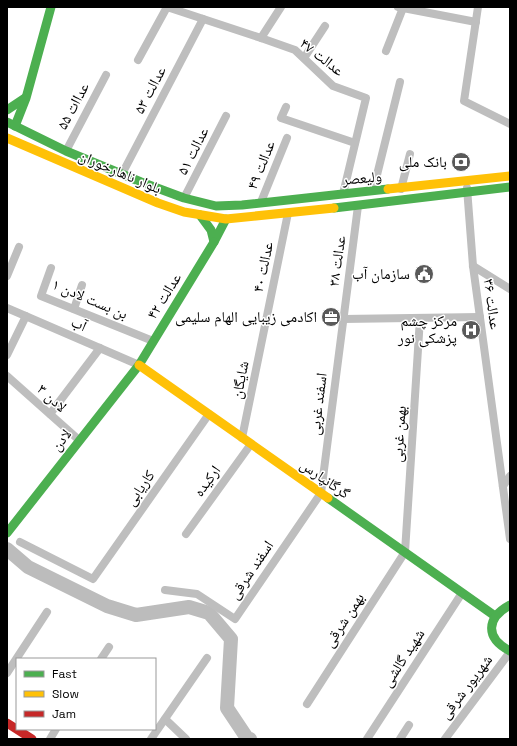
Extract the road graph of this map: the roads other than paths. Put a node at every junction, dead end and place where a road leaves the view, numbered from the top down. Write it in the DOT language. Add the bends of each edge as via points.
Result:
graph roads {
  1 [pos="51,7"];
  2 [pos="167,7"];
  3 [pos="281,7"];
  4 [pos="401,7"];
  5 [pos="478,7"];
  6 [pos="202,20"];
  7 [pos="476,22"];
  8 [pos="325,26"];
  9 [pos="261,38"];
  10 [pos="386,51"];
  11 [pos="304,58"];
  12 [pos="138,60"];
  13 [pos="106,75"];
  14 [pos="400,82"];
  15 [pos="26,98"];
  16 [pos="286,107"];
  17 [pos="7,110"];
  18 [pos="226,116"];
  19 [pos="11,124"];
  20 [pos="510,124"];
  21 [pos="287,138"];
  22 [pos="8,139"];
  23 [pos="355,143"];
  24 [pos="66,151"];
  25 [pos="410,154"];
  26 [pos="122,174"];
  27 [pos="510,176"];
  28 [pos="466,181"];
  29 [pos="510,187"];
  30 [pos="401,189"];
  31 [pos="373,191"];
  32 [pos="467,191"];
  33 [pos="343,194"];
  34 [pos="184,198"];
  35 [pos="261,202"];
  36 [pos="216,206"];
  37 [pos="358,206"];
  38 [pos="288,213"];
  39 [pos="200,215"];
  40 [pos="226,219"];
  41 [pos="214,242"];
  42 [pos="19,247"];
  43 [pos="473,266"];
  44 [pos="51,268"];
  45 [pos="7,276"];
  46 [pos="82,285"];
  47 [pos="510,289"];
  48 [pos="7,308"];
  49 [pos="74,309"];
  50 [pos="26,316"];
  51 [pos="480,317"];
  52 [pos="420,318"];
  53 [pos="343,319"];
  54 [pos="264,327"];
  55 [pos="153,341"];
  56 [pos="100,348"];
  57 [pos="7,355"];
  58 [pos="139,365"];
  59 [pos="7,376"];
  60 [pos="50,414"];
  61 [pos="209,414"];
  62 [pos="242,438"];
  63 [pos="79,440"];
  64 [pos="251,444"];
  65 [pos="510,476"];
  66 [pos="503,486"];
  67 [pos="321,493"];
  68 [pos="7,533"];
  69 [pos="186,534"];
  70 [pos="510,539"];
  71 [pos="20,542"];
  72 [pos="405,552"];
  73 [pos="165,590"];
  74 [pos="462,593"];
  75 [pos="510,605"];
  76 [pos="47,612"];
  77 [pos="495,616"];
  78 [pos="109,647"];
  79 [pos="510,652"];
  80 [pos="17,658"];
  81 [pos="102,658"];
  82 [pos="207,658"];
  83 [pos="16,659"];
  84 [pos="7,673"];
  85 [pos="307,704"];
  86 [pos="165,718"];
  87 [pos="7,723"];
  88 [pos="409,725"];
  89 [pos="16,729"];
  90 [pos="18,730"];
  91 [pos="55,730"];
  92 [pos="32,739"];
  93 [pos="50,739"];
  94 [pos="151,739"];
  95 [pos="186,739"];
  96 [pos="367,739"];
  97 [pos="400,739"];
  98 [pos="445,739"];
  1 -- 15 [label="main road"];
  2 -- 6 [label="street, عدالت ۴۷"];
  2 -- 12 [label="street"];
  3 -- 9 [label="street"];
  4 -- 7 [label="street"];
  4 -- 10 [label="street"];
  5 -- 7 [label="street"];
  6 -- 9 [label="street, عدالت ۴۷"];
  6 -- 26 [label="street, عدالت ۵۳"];
  7 -- 20 [label="street" via="464,101"];
  8 -- 11 [label="street"];
  9 -- 11 [label="street, عدالت ۴۷" via="295,50"];
  11 -- 23 [label="street, عدالت ۴۷" via="333,86 366,98"];
  13 -- 24 [label="street, عداات ۵۵"];
  14 -- 31 [label="street"];
  15 -- 17 [label="main road"];
  15 -- 19 [label="main road"];
  16 -- 23 [label="street" via="281,118"];
  18 -- 34 [label="street, عدالت ۵۱"];
  19 -- 22 [label="main road"];
  19 -- 24 [label="main road, بلوار ناهارخوران"];
  21 -- 35 [label="street, عدالت ۴۹"];
  22 -- 39 [label="main road, بلوار ناهارخوران" via="158,203"];
  23 -- 33 [label="street, عدالت ۴۷"];
  24 -- 26 [label="main road, بلوار ناهارخوران"];
  25 -- 30 [label="street"];
  26 -- 34 [label="main road, بلوار ناهارخوران"];
  27 -- 28 [label="main road, ولیعصر"];
  28 -- 30 [label="main road, ولیعصر"];
  28 -- 32 [label="street, عدالت ۳۶"];
  29 -- 32 [label="main road, ولیعصر"];
  30 -- 31 [label="main road, ولیعصر"];
  31 -- 33 [label="main road, ولیعصر"];
  32 -- 37 [label="main road, ولیعصر"];
  32 -- 43 [label="street, عدالت ۳۶"];
  33 -- 35 [label="main road, ولیعصر"];
  34 -- 36 [label="main road, بلوار ناهارخوران"];
  35 -- 36 [label="main road, ولیعصر"];
  37 -- 38 [label="main road, ولیعصر"];
  37 -- 53 [label="street, عدالت ۳۸"];
  38 -- 40 [label="main road, ولیعصر"];
  38 -- 54 [label="street, عدالت ۴۰"];
  39 -- 40 [label="main road, بلوار ناهارخوران"];
  39 -- 41 [label="main road" via="211,230"];
  40 -- 41 [label="main road, عدالت ۴۲"];
  41 -- 55 [label="main road, عدالت ۴۲"];
  42 -- 45 [label="street"];
  43 -- 47 [label="street"];
  43 -- 51 [label="street, عدالت ۳۶"];
  44 -- 49 [label="street, ۱ بن بست لادن" via="41,296"];
  46 -- 49 [label="street"];
  48 -- 50 [label="street, آب"];
  49 -- 55 [label="street, ۱ بن بست لادن"];
  50 -- 56 [label="street, آب"];
  50 -- 57 [label="street"];
  51 -- 52 [label="street"];
  51 -- 66 [label="street, عدالت ۳۶"];
  52 -- 53 [label="street"];
  52 -- 72 [label="street, بهمن غربی"];
  53 -- 67 [label="street, اسفند غربی"];
  54 -- 62 [label="street, شایگان"];
  55 -- 58 [label="main road, عدالت ۴۲"];
  56 -- 58 [label="street, آب"];
  56 -- 60 [label="street"];
  58 -- 61 [label="main road, گرگانپارس"];
  58 -- 63 [label="main road, لادن"];
  59 -- 60 [label="street, ۳ لادن"];
  60 -- 63 [label="street, ۳ لادن"];
  61 -- 62 [label="main road, گرگانپارس"];
  61 -- 71 [label="street, کاریابی" via="93,579"];
  62 -- 64 [label="main road, گرگانپارس"];
  63 -- 68 [label="main road, لادن"];
  64 -- 67 [label="main road, گرگانپارس"];
  64 -- 69 [label="street, ارکیده"];
  65 -- 66 [label="street"];
  66 -- 70 [label="street, عدالت ۳۶"];
  67 -- 72 [label="main road, گرگانپارس"];
  67 -- 73 [label="street, اسفند شرقی" via="235,619 197,594"];
  72 -- 74 [label="main road, گرگانپارس"];
  72 -- 85 [label="street, بهمن شرقی"];
  74 -- 77 [label="main road, گرگانپارس"];
  74 -- 96 [label="street, شهید گالشی"];
  75 -- 77 [label="main road" via="501,609"];
  76 -- 80 [label="street"];
  77 -- 79 [label="main road" via="492,624 495,642"];
  78 -- 81 [label="street"];
  79 -- 98 [label="street, شهریور شرقی"];
  82 -- 86 [label="street"];
  83 -- 84 [label="street"];
  86 -- 94 [label="street"];
  86 -- 95 [label="street"];
  87 -- 89 [label="main road"];
  88 -- 97 [label="street"];
  90 -- 92 [label="main road"];
  91 -- 93 [label="street"];
}
